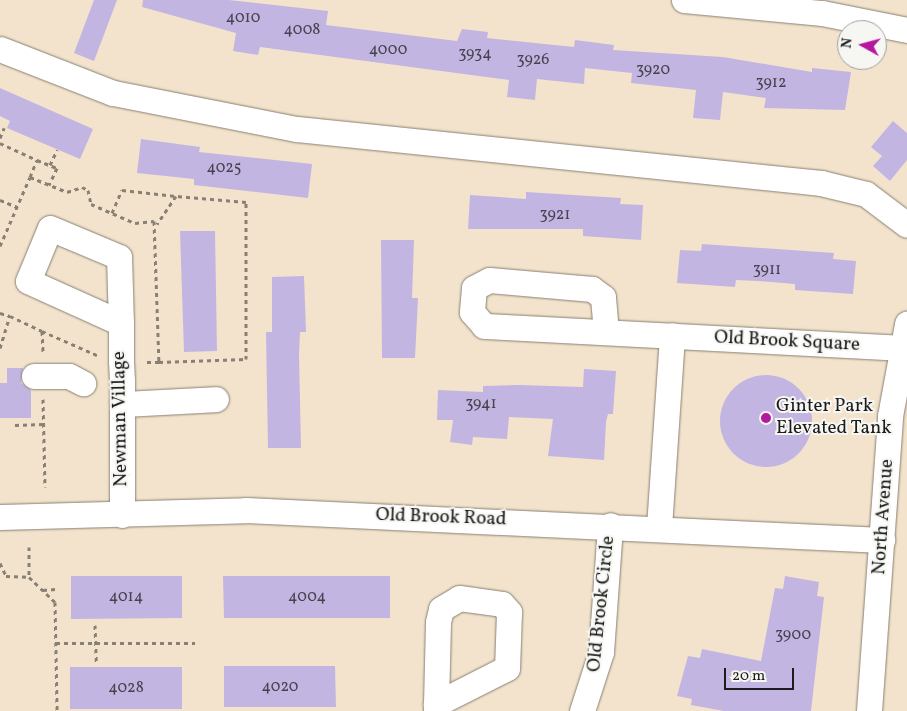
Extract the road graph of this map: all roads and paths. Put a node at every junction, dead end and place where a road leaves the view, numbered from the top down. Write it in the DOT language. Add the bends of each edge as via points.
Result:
graph roads {
  1 [pos="684,0"];
  2 [pos="826,6"];
  3 [pos="907,30"];
  4 [pos="0,49"];
  5 [pos="4,128"];
  6 [pos="0,138"];
  7 [pos="0,144"];
  8 [pos="57,150"];
  9 [pos="37,160"];
  10 [pos="50,165"];
  11 [pos="30,177"];
  12 [pos="49,185"];
  13 [pos="176,196"];
  14 [pos="0,200"];
  15 [pos="17,207"];
  16 [pos="112,213"];
  17 [pos="157,224"];
  18 [pos="907,226"];
  19 [pos="0,314"];
  20 [pos="10,316"];
  21 [pos="121,323"];
  22 [pos="907,324"];
  23 [pos="42,331"];
  24 [pos="606,332"];
  25 [pos="672,335"];
  26 [pos="901,348"];
  27 [pos="121,361"];
  28 [pos="159,362"];
  29 [pos="34,376"];
  30 [pos="83,383"];
  31 [pos="216,400"];
  32 [pos="122,404"];
  33 [pos="44,424"];
  34 [pos="15,425"];
  35 [pos="122,514"];
  36 [pos="0,517"];
  37 [pos="610,525"];
  38 [pos="659,527"];
  39 [pos="882,540"];
  40 [pos="29,547"];
  41 [pos="0,563"];
  42 [pos="29,577"];
  43 [pos="56,589"];
  44 [pos="43,590"];
  45 [pos="96,625"];
  46 [pos="56,643"];
  47 [pos="96,643"];
  48 [pos="195,643"];
  49 [pos="96,662"];
  50 [pos="57,711"];
  51 [pos="582,711"];
  52 [pos="870,711"];
  1 -- 2 [label="street"];
  2 -- 3 [label="street"];
  4 -- 18 [label="street" via="113,93 297,129 821,183 866,194"];
  5 -- 6 [label="path"];
  7 -- 9 [label="path"];
  8 -- 10 [label="path"];
  9 -- 10 [label="path"];
  9 -- 11 [label="path"];
  10 -- 12 [label="path" via="57,168"];
  13 -- 16 [label="path" via="122,190"];
  13 -- 17 [label="path"];
  13 -- 28 [label="path" via="246,202 246,359"];
  14 -- 15 [label="path"];
  19 -- 20 [label="path"];
  21 -- 27 [label="street, Newman Village"];
  22 -- 26 [label="street, North Avenue"];
  23 -- 27 [label="path" via="109,361"];
  24 -- 24 [label="street, Old Brook Square" via="603,297 592,289 489,280 474,288 472,312 484,326"];
  24 -- 25 [label="street, Old Brook Square"];
  25 -- 26 [label="street, Old Brook Square"];
  25 -- 38 [label="street"];
  26 -- 39 [label="street, North Avenue" via="890,416"];
  27 -- 32 [label="street, Newman Village"];
  29 -- 30 [label="street" via="69,376"];
  31 -- 32 [label="street"];
  32 -- 35 [label="street, Newman Village"];
  33 -- 34 [label="path"];
  35 -- 36 [label="street, Old Brook Road"];
  35 -- 37 [label="street, Old Brook Road" via="246,510"];
  37 -- 38 [label="street, Old Brook Road"];
  37 -- 51 [label="street, Old Brook Circle" via="601,652"];
  38 -- 39 [label="street, Old Brook Road"];
  39 -- 52 [label="street, North Avenue"];
  40 -- 42 [label="path"];
  41 -- 42 [label="path" via="6,576"];
  42 -- 44 [label="path"];
  43 -- 44 [label="path"];
  44 -- 46 [label="path" via="55,602"];
  45 -- 47 [label="path"];
  46 -- 47 [label="path"];
  46 -- 50 [label="path"];
  47 -- 48 [label="path"];
  47 -- 49 [label="path"];
}
